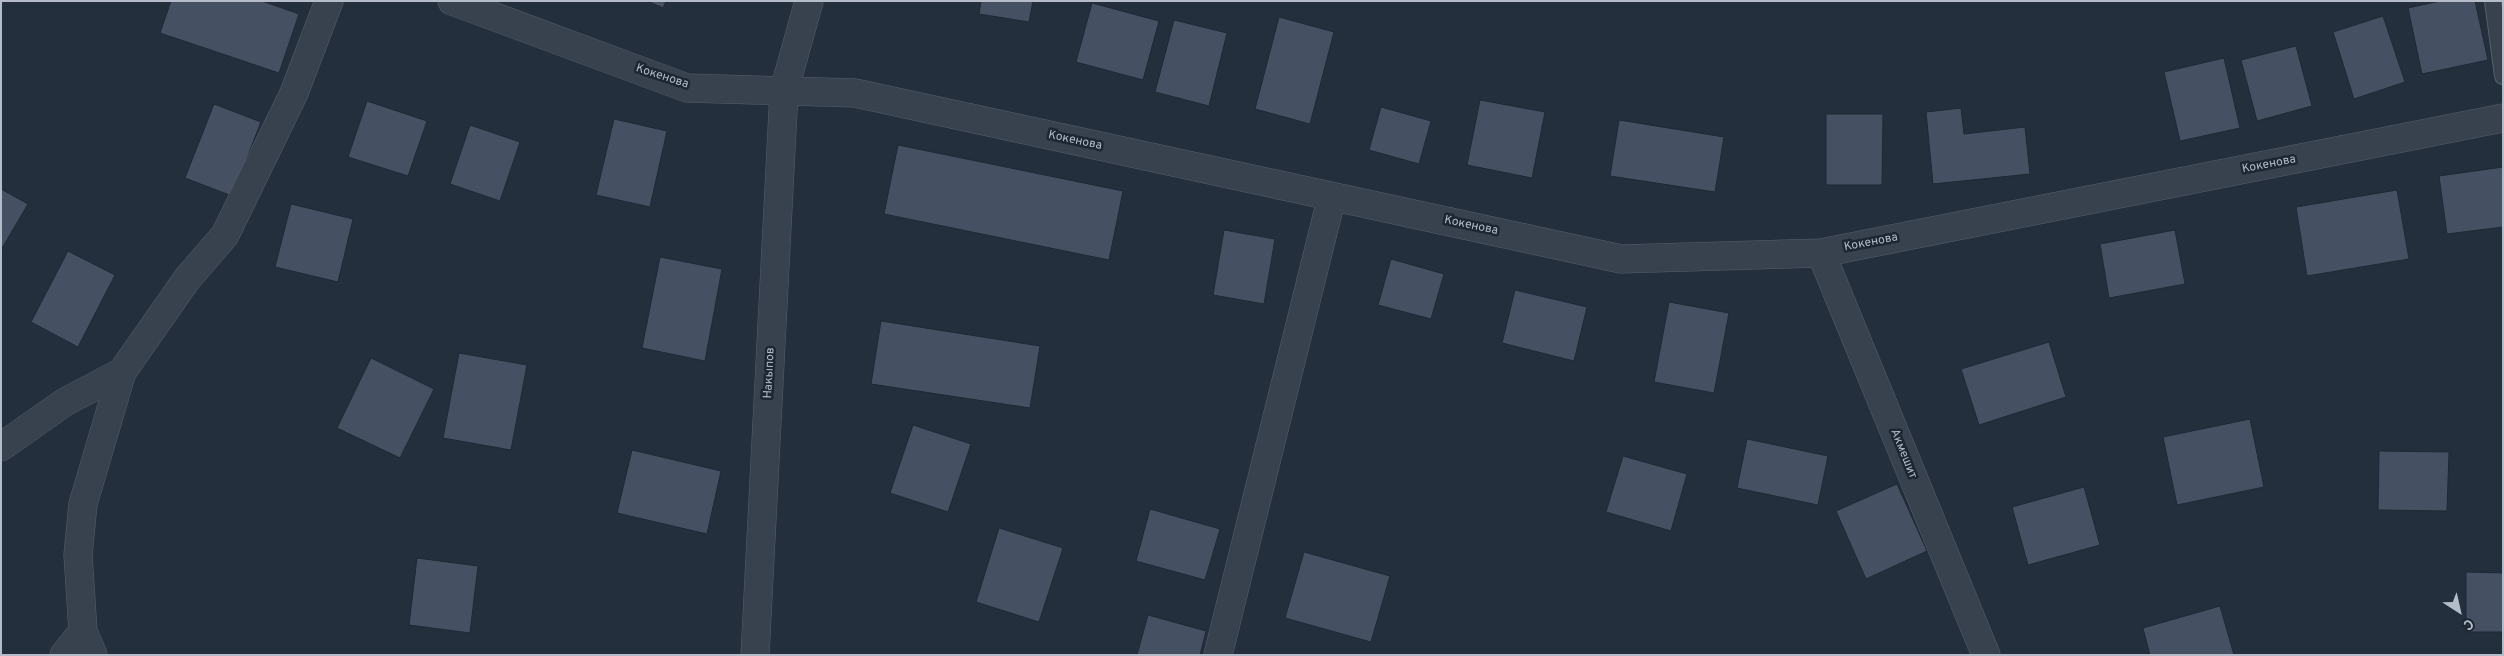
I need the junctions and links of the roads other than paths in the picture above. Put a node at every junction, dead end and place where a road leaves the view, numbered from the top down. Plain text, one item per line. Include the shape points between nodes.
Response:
1 (329, 1) edge
2 (452, 1) edge
3 (809, 1) edge
4 (2493, 1) edge
5 (2503, 76) edge
6 (784, 90) junction
7 (2503, 118) edge
8 (1332, 196) junction
9 (1820, 253) junction
10 (122, 372) junction
11 (1, 448) edge
12 (88, 643) edge
13 (64, 655) edge
14 (755, 655) edge
15 (1218, 655) edge
16 (1986, 655) edge

1 - 10 street via 294,93 225,236 187,279
2 - 6 street, Кокенова via 687,88
3 - 6 street, Накыпов
4 - 5 lane
6 - 8 street, Кокенова via 856,93
6 - 14 street, Накыпов
7 - 9 street, Кокенова
8 - 9 street, Кокенова via 1621,259
8 - 15 street
9 - 16 street, Акмешит
10 - 11 street via 65,402
10 - 12 street via 83,504 78,555
12 - 13 street

